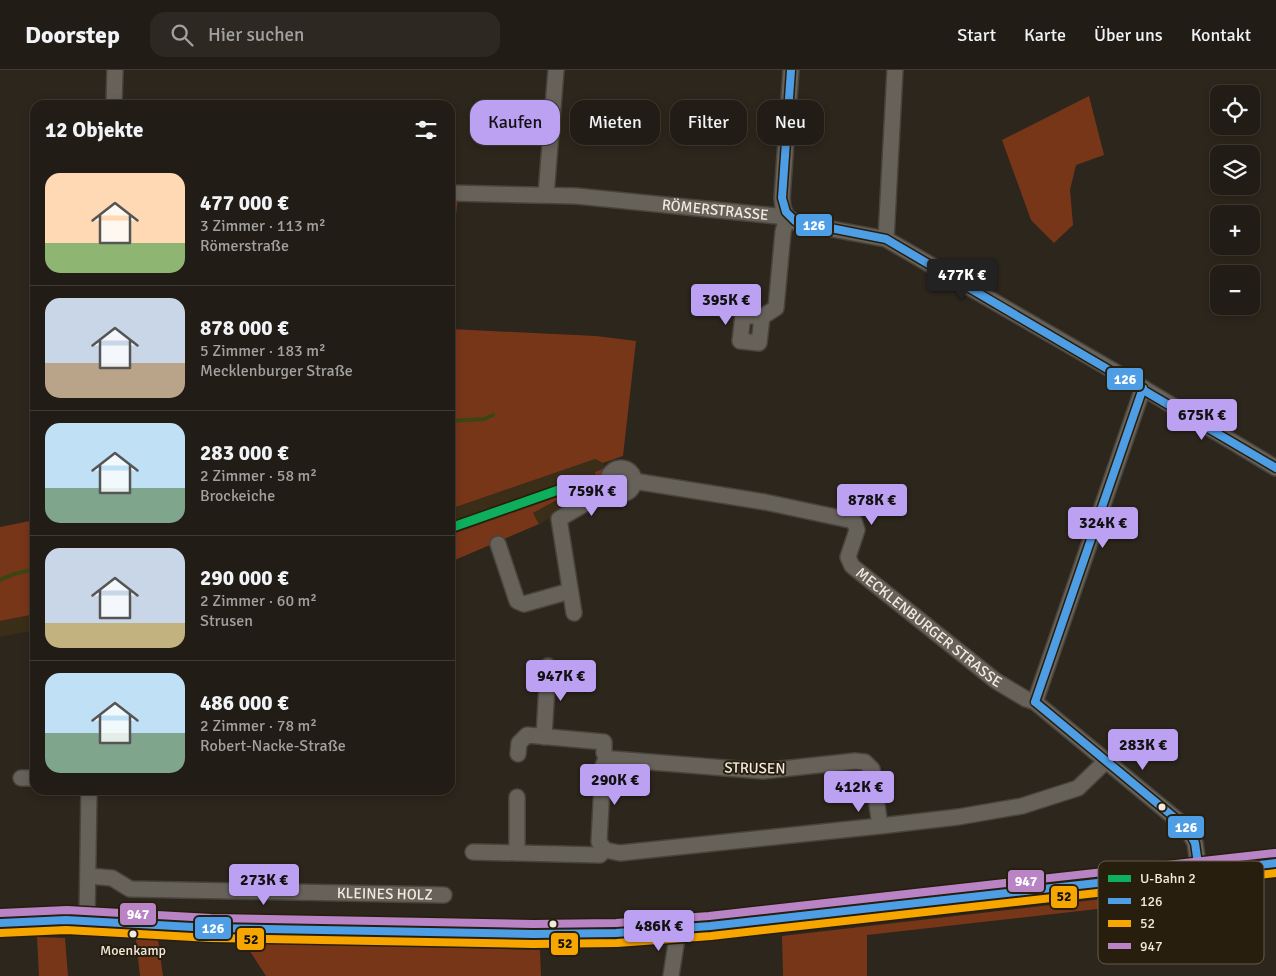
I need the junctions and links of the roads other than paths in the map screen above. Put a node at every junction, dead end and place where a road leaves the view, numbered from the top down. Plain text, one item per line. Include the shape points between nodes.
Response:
1 (115, 70) edge
2 (556, 70) edge
3 (791, 70) edge
4 (895, 70) edge
5 (114, 100) edge
6 (455, 193) edge
7 (546, 195) junction
8 (788, 217) junction
9 (886, 239) junction
10 (762, 317) dead end
11 (1143, 388) junction
12 (1276, 468) edge
13 (498, 544) dead end
14 (570, 590) junction
15 (574, 613) dead end
16 (548, 666) dead end
17 (1035, 702) junction
18 (544, 737) junction
19 (518, 754) dead end
20 (608, 760) junction
21 (1106, 760) junction
22 (89, 795) edge
23 (518, 797) dead end
24 (880, 826) junction
25 (605, 850) junction
26 (473, 852) dead end
27 (517, 853) junction
28 (1198, 861) edge
29 (89, 876) junction
30 (1098, 882) edge
31 (444, 895) dead end
32 (87, 920) junction
33 (0, 923) edge
34 (675, 929) junction
35 (671, 976) edge

1 - 5 street
2 - 7 street
3 - 8 street via 782,198
4 - 9 street
6 - 7 street, RÖMERSTRASSE
7 - 8 street, RÖMERSTRASSE
8 - 9 street, RÖMERSTRASSE via 794,222
8 - 10 street via 783,232 776,308
9 - 11 street, RÖMERSTRASSE
11 - 12 street, RÖMERSTRASSE
11 - 17 street
13 - 14 street via 517,601 524,604
14 - 15 street
14 - 17 street, MECKLENBURGER STRASSE via 559,519 610,489 616,494 624,494 634,481 765,502 854,521 857,530 848,557 852,566 996,681
16 - 18 street
17 - 21 street
18 - 19 street via 527,736 519,743
18 - 20 street via 604,742 604,754
20 - 24 street, STRUSEN via 763,771 865,762 872,769
20 - 25 street via 602,773 598,837
21 - 24 street via 1078,788 1057,796 1022,806
21 - 28 street via 1187,828 1195,843
22 - 29 street
23 - 27 street
24 - 25 street via 620,853
25 - 27 street via 600,855
26 - 27 street
29 - 31 street, KLEINES HOLZ via 112,878 130,889
29 - 32 street
30 - 34 main road
32 - 33 main road
32 - 34 main road via 211,928 533,934
34 - 35 street

